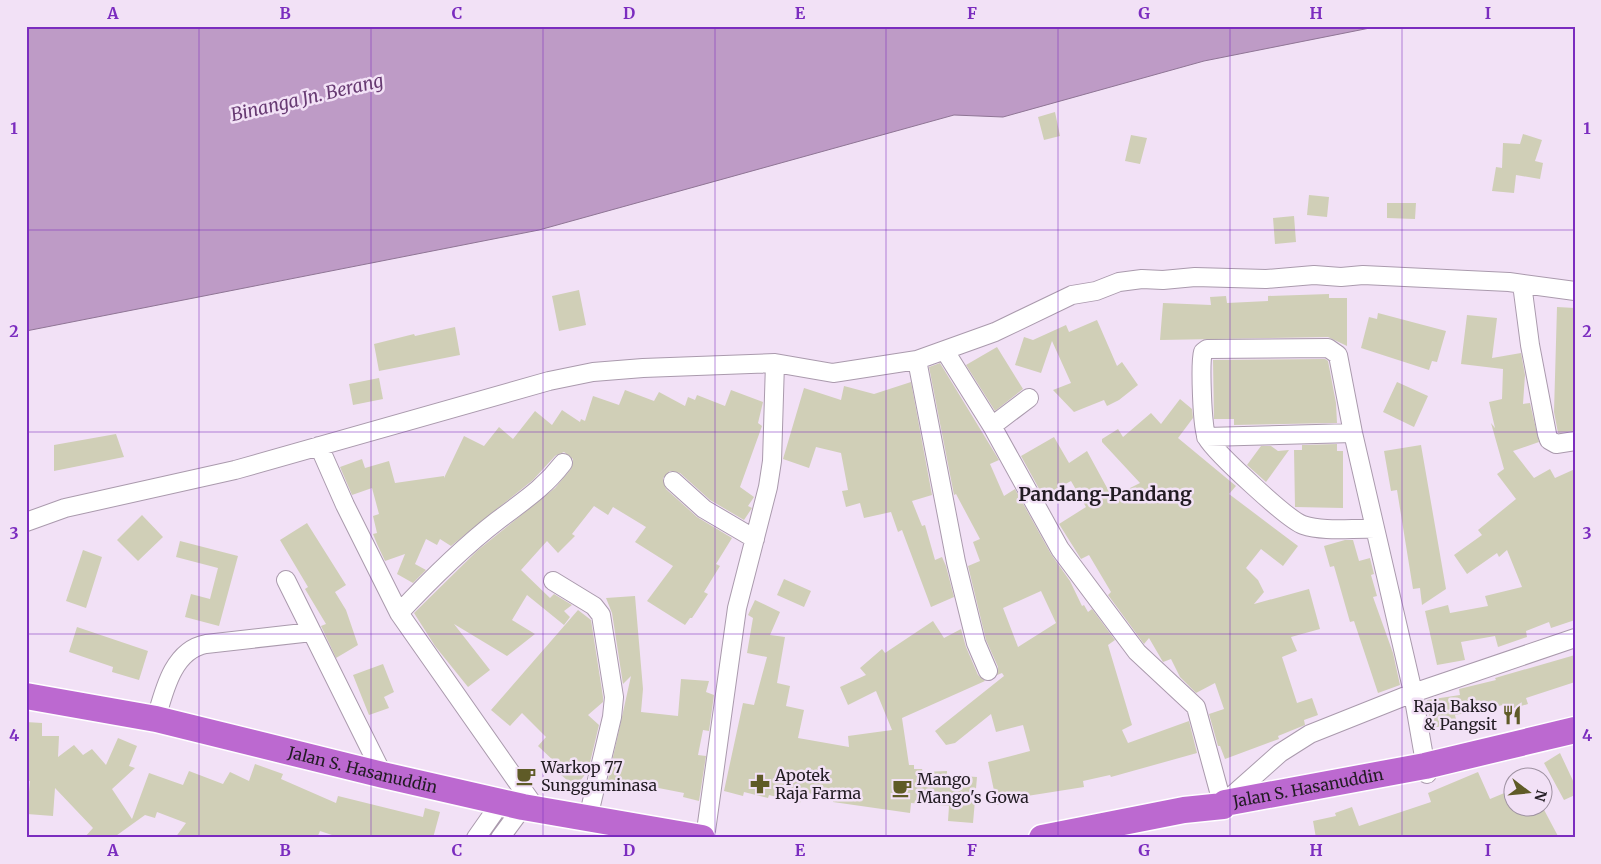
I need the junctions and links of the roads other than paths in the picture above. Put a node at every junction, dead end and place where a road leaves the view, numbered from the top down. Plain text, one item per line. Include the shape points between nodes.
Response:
1 (1522, 284) junction
2 (1575, 292) edge
3 (944, 351) junction
4 (917, 360) junction
5 (775, 363) junction
6 (1029, 398) dead end
7 (992, 426) junction
8 (1353, 433) junction
9 (1206, 437) junction
10 (1575, 441) edge
11 (319, 446) junction
12 (563, 463) dead end
13 (673, 481) dead end
14 (26, 522) edge
15 (1375, 529) junction
16 (755, 539) junction
17 (286, 580) dead end
18 (553, 581) dead end
19 (399, 613) junction
20 (312, 632) junction
21 (1575, 638) edge
22 (988, 671) dead end
23 (1413, 692) junction
24 (26, 696) edge
25 (26, 705) edge
26 (156, 719) junction
27 (1575, 730) edge
28 (1575, 744) edge
29 (1426, 770) junction
30 (383, 775) junction
31 (1224, 806) junction
32 (512, 814) edge
33 (1135, 824) junction
34 (592, 828) edge
35 (476, 838) edge
36 (703, 838) edge
37 (1042, 838) edge
38 (1089, 838) edge

1 - 2 street
1 - 3 street via 1363,275 1142,279 1072,295 995,332
1 - 10 street via 1530,345 1549,440 1556,444
3 - 4 street
3 - 7 street
4 - 5 street via 833,373
4 - 22 street via 956,562 976,643
5 - 11 street via 593,372 549,381
5 - 16 street via 772,461
6 - 7 street
7 - 31 street via 1060,549 1137,652 1196,707
8 - 9 street
8 - 9 street via 1340,362 1335,352 1328,348 1207,349 1201,361
8 - 15 street
9 - 15 street via 1293,521 1310,526
11 - 14 street via 235,470 66,508
11 - 19 street via 344,505
12 - 19 street via 548,482 496,521
13 - 16 street via 704,509
15 - 23 street
16 - 36 street via 736,608
17 - 20 street
18 - 34 street via 594,606 601,615 612,679 612,717
19 - 32 street
20 - 26 street via 191,648 177,664
20 - 30 street
21 - 23 street
23 - 29 street
23 - 31 street via 1310,734 1280,753
24 - 26 highway, Jalan S. Hasanuddin
25 - 32 highway, Jalan S. Hasanuddin via 154,728
26 - 30 highway, Jalan S. Hasanuddin
27 - 29 highway, Jalan S. Hasanuddin
28 - 29 highway, Jalan S. Hasanuddin
29 - 31 highway, Jalan S. Hasanuddin
30 - 32 highway, Jalan S. Hasanuddin
31 - 33 highway, Jalan S. Hasanuddin via 1184,810
32 - 34 highway, Jalan S. Hasanuddin
32 - 35 street
33 - 37 highway, Jalan S. Hasanuddin
33 - 38 highway, Jalan S. Hasanuddin
34 - 36 highway, Jalan S. Hasanuddin

